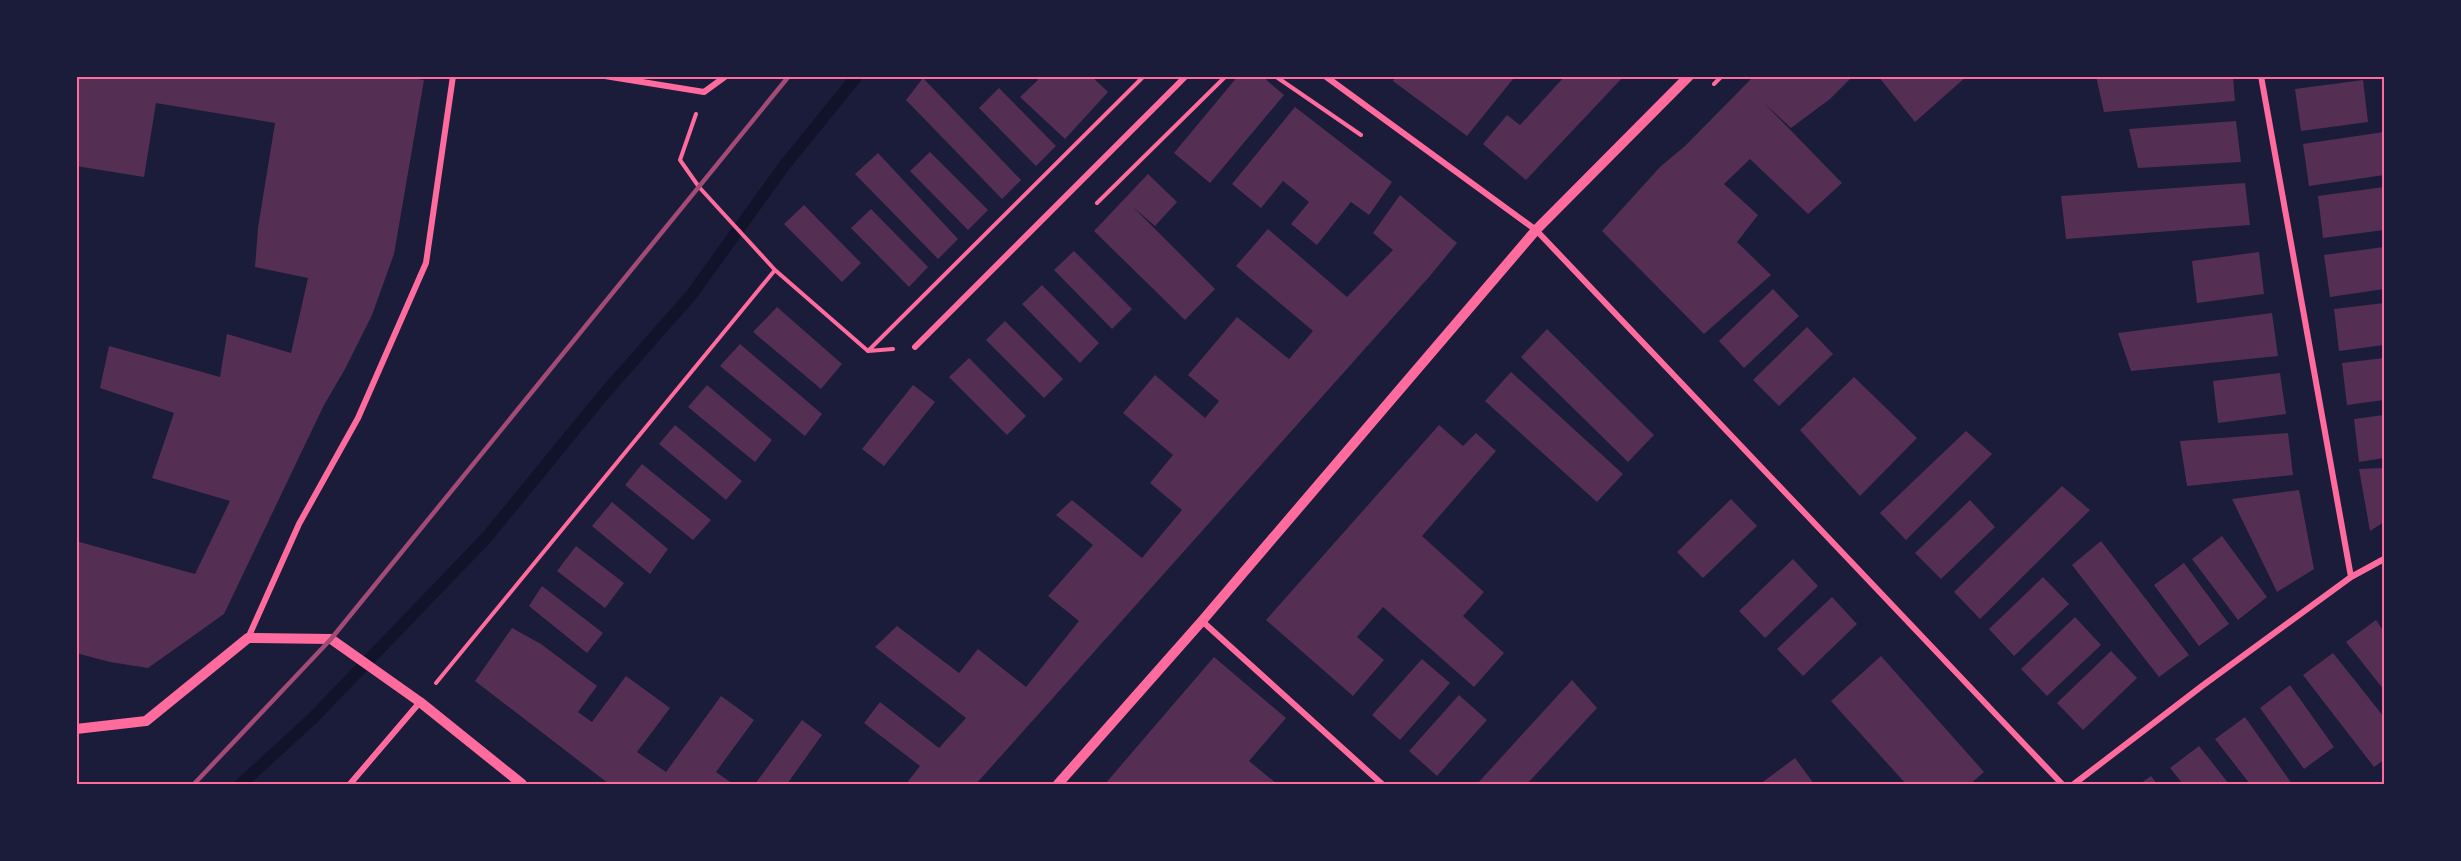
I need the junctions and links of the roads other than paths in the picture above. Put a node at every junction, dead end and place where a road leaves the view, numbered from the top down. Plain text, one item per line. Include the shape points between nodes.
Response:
1 (453, 76) edge
2 (604, 76) edge
3 (726, 76) edge
4 (1186, 76) edge
5 (1325, 76) edge
6 (1689, 76) edge
7 (2261, 76) edge
8 (1536, 230) junction
9 (915, 347) road end
10 (2385, 559) edge
11 (2350, 577) junction
12 (1202, 621) junction
13 (248, 638) junction
14 (420, 702) junction
15 (76, 729) edge
16 (350, 784) edge
17 (522, 784) edge
18 (1058, 784) edge
19 (1382, 784) edge
20 (2062, 784) edge
21 (2074, 784) edge

1 - 13 street via 426,263 358,418 299,524
2 - 3 street via 704,92
4 - 9 street
5 - 8 street
6 - 8 street
7 - 11 street
8 - 12 street
8 - 20 street
10 - 11 street
11 - 21 street
12 - 18 street
12 - 19 street
13 - 14 street via 332,639
13 - 15 street via 146,721
14 - 16 street
14 - 17 street

